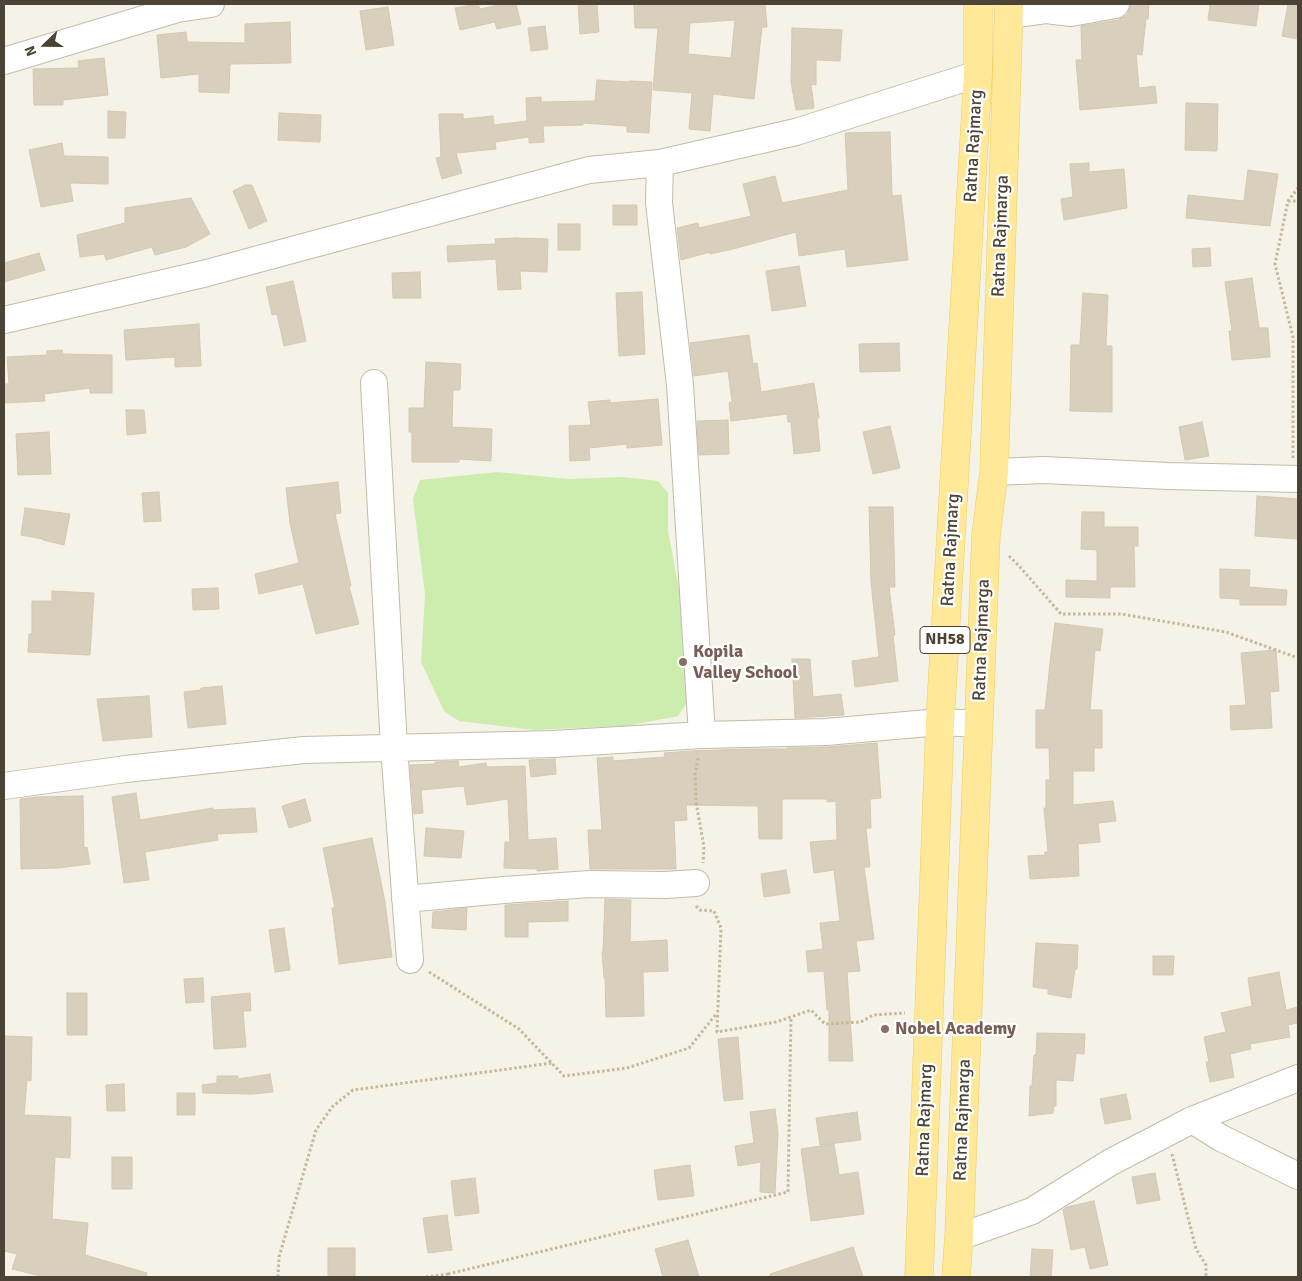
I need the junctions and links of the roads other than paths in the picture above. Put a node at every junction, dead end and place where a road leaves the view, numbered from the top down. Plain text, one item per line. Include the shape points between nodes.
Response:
1 (211, 4) edge
2 (978, 4) edge
3 (1116, 4) edge
4 (1009, 10) edge
5 (4, 61) edge
6 (978, 74) junction
7 (660, 163) junction
8 (4, 320) edge
9 (374, 383) dead end
10 (994, 472) junction
11 (1296, 479) edge
12 (940, 722) junction
13 (979, 724) junction
14 (702, 736) junction
15 (394, 747) junction
16 (4, 786) edge
17 (696, 883) road end
18 (405, 899) junction
19 (410, 960) road end
20 (1298, 1078) edge
21 (1192, 1120) junction
22 (1298, 1176) edge
23 (959, 1236) junction
24 (919, 1277) edge
25 (956, 1277) edge

1 - 5 street via 177,9
2 - 6 main road, Ratna Rajmarg / NH58
3 - 4 street via 1071,13
4 - 10 main road, Ratna Rajmarga / NH58
6 - 7 street via 796,132
6 - 12 main road, Ratna Rajmarg / NH58
7 - 8 street via 588,170 203,274
7 - 14 street via 659,202 680,385
9 - 15 street
10 - 11 street via 1044,470
10 - 13 main road, Ratna Rajmarga / NH58 via 986,535
12 - 13 street
12 - 14 street via 826,732
12 - 24 main road, Ratna Rajmarg / NH58
13 - 23 main road, Ratna Rajmarga / NH58
14 - 15 street via 553,744
15 - 16 street via 304,750
15 - 18 street
17 - 18 street via 590,884
18 - 19 street
20 - 21 street
21 - 22 street
21 - 23 street via 1110,1162 1032,1211
23 - 25 main road, Ratna Rajmarga / NH58

